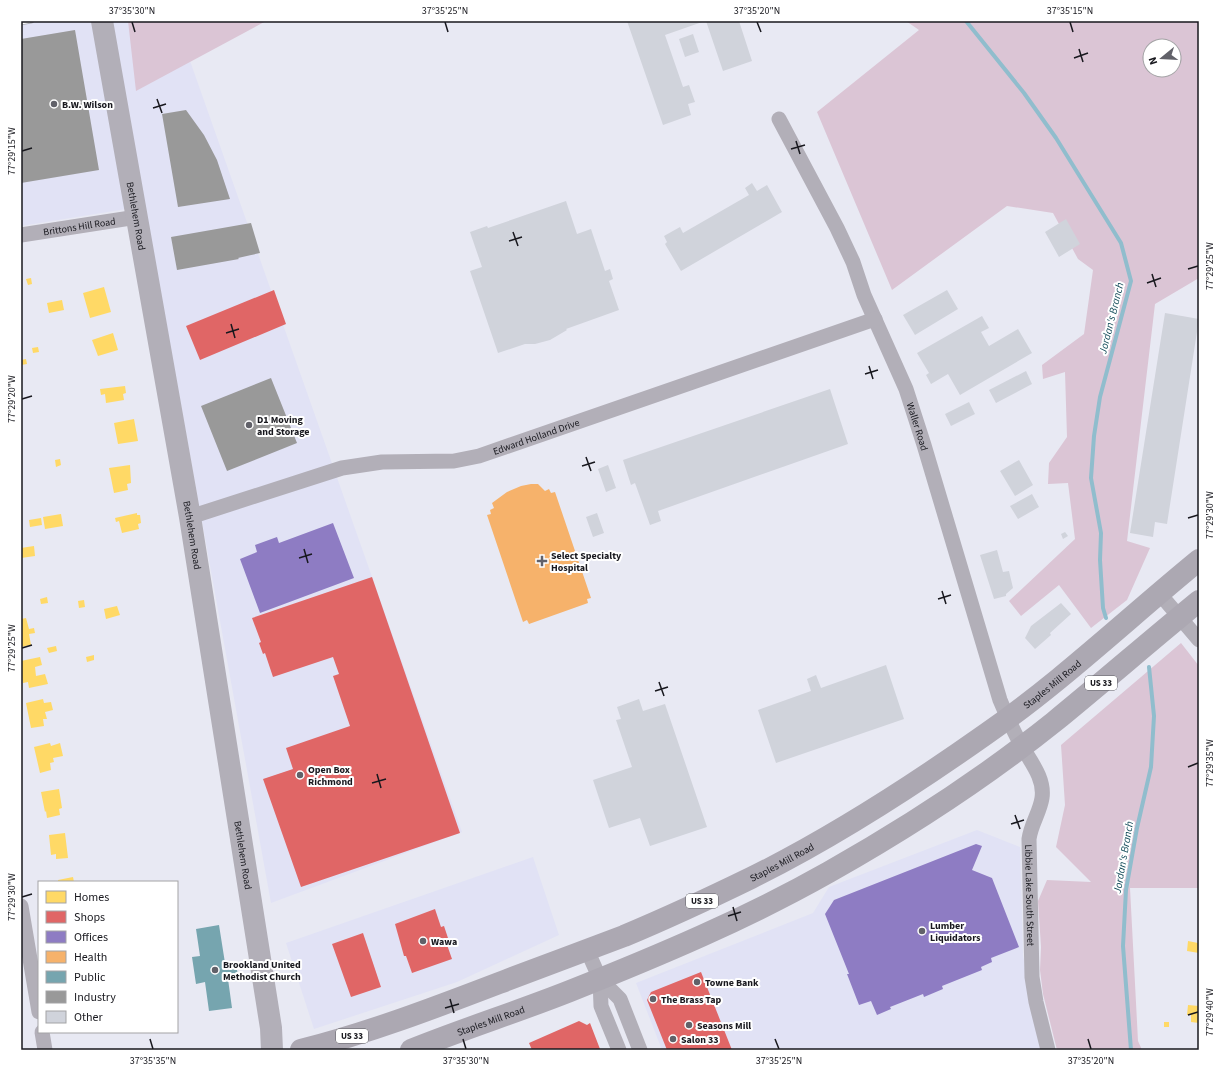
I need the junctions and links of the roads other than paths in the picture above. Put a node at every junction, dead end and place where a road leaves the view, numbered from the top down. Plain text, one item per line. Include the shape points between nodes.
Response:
1 (102, 21) edge
2 (779, 119) dead end
3 (137, 217) junction
4 (21, 235) edge
5 (874, 319) junction
6 (190, 517) junction
7 (1199, 560) edge
8 (1159, 593) junction
9 (1199, 601) edge
10 (1179, 617) junction
11 (1199, 640) edge
12 (1008, 718) junction
13 (1022, 746) junction
14 (21, 906) edge
15 (587, 950) junction
16 (600, 979) junction
17 (38, 1006) edge
18 (42, 1033) edge
19 (46, 1050) edge
20 (272, 1050) edge
21 (301, 1050) edge
22 (410, 1050) edge
23 (619, 1050) edge
24 (640, 1050) edge
25 (1048, 1050) edge

1 - 3 street, Bethlehem Road
2 - 5 street, Waller Road via 853,262
3 - 4 street, Brittons Hill Road
3 - 6 street, Bethlehem Road
5 - 6 street, Edward Holland Drive via 479,456 454,461 382,462 347,467
5 - 12 street, Waller Road via 915,414 1000,700
6 - 20 street, Bethlehem Road via 271,1028
7 - 8 main road, Staples Mill Road / US 33
8 - 10 street
8 - 12 main road, Staples Mill Road / US 33
9 - 10 main road, Staples Mill Road / US 33
10 - 11 street
10 - 13 main road, Staples Mill Road / US 33
12 - 13 street, Waller Road
12 - 15 main road, Staples Mill Road / US 33 via 894,796 814,844 753,877 691,906
13 - 16 main road, Staples Mill Road / US 33 via 953,796 828,873 719,928
13 - 25 street, Libbie Lake South Street via 1039,776 1042,790 1041,803 1029,839 1031,960 1033,988
14 - 17 street
15 - 16 street
15 - 21 main road, Staples Mill Road / US 33 via 401,1020
16 - 22 main road, Staples Mill Road / US 33
16 - 23 street via 601,1006
16 - 24 street via 620,999
18 - 19 street

